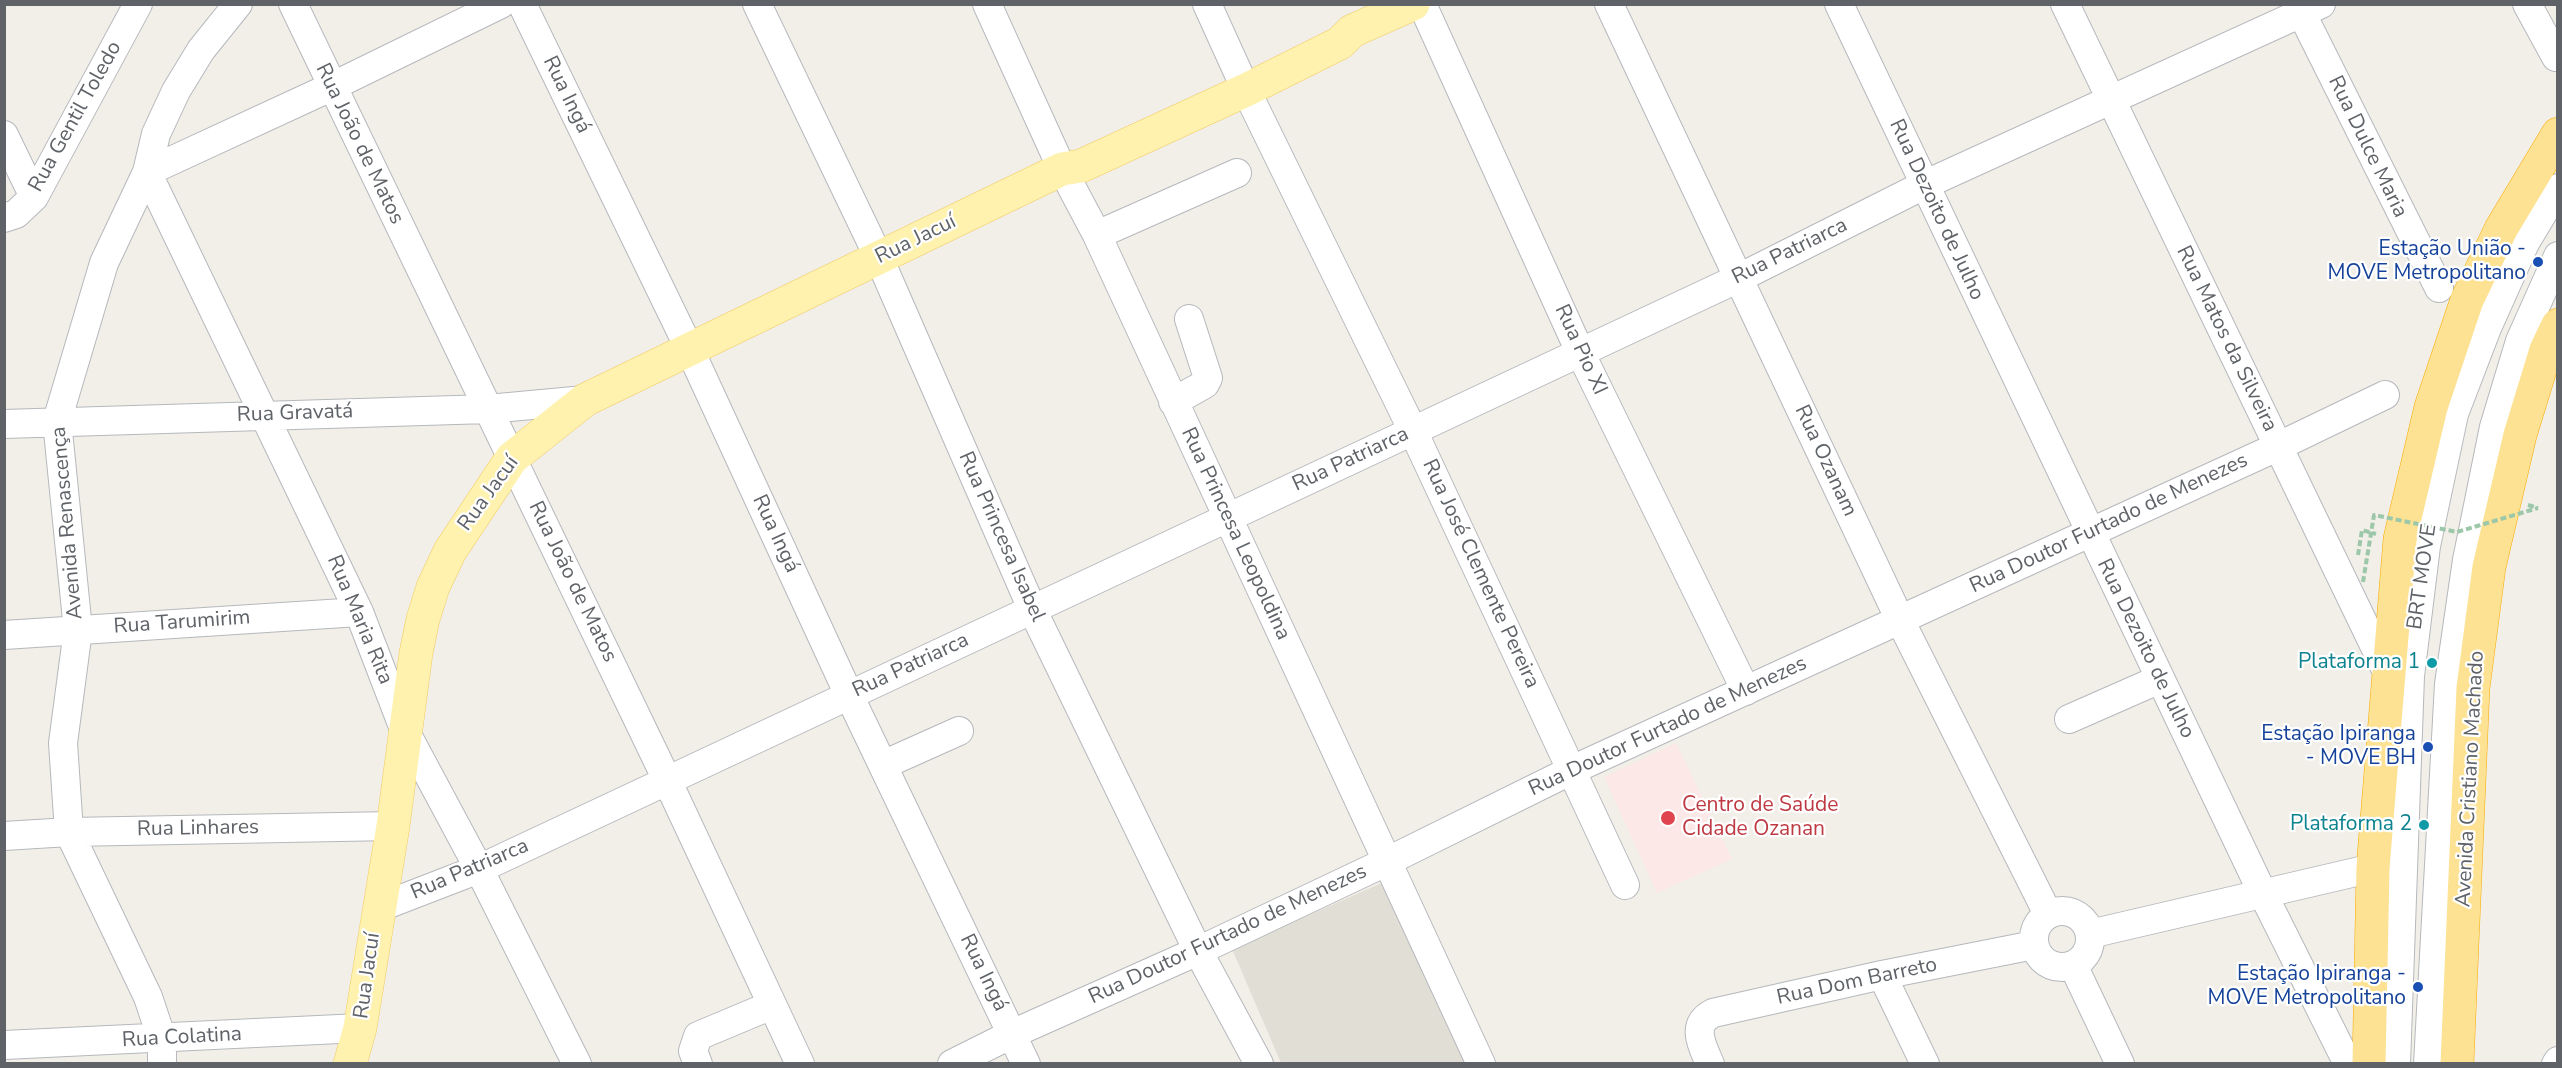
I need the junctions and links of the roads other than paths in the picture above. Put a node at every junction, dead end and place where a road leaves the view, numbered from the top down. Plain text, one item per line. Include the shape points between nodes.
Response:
1 (138, 4) edge
2 (238, 4) edge
3 (293, 4) edge
4 (501, 4) edge
5 (522, 4) edge
6 (757, 4) edge
7 (987, 4) edge
8 (1207, 4) edge
9 (1413, 4) edge
10 (1422, 4) edge
11 (1609, 4) edge
12 (1839, 4) edge
13 (2066, 4) edge
14 (2527, 4) edge
15 (2307, 8) edge
16 (2556, 57) edge
17 (1242, 81) junction
18 (331, 87) junction
19 (2112, 100) junction
20 (2558, 134) edge
21 (4, 135) edge
22 (1062, 169) junction
23 (147, 172) junction
24 (1237, 173) dead end
25 (1924, 185) junction
26 (2558, 188) edge
27 (34, 196) junction
28 (4, 218) edge
29 (1097, 235) junction
30 (2558, 256) edge
31 (879, 258) junction
32 (1739, 278) junction
33 (2439, 288) dead end
34 (1189, 319) dead end
35 (2558, 325) edge
36 (688, 348) junction
37 (1580, 352) junction
38 (2385, 395) dead end
39 (585, 400) junction
40 (1173, 402) junction
41 (488, 409) junction
42 (262, 415) junction
43 (57, 421) junction
44 (4, 424) edge
45 (1413, 431) junction
46 (2277, 447) junction
47 (512, 458) junction
48 (1227, 518) junction
49 (2090, 532) junction
50 (1033, 611) junction
51 (359, 612) junction
52 (1900, 620) junction
53 (78, 630) junction
54 (4, 635) edge
55 (2388, 674) junction
56 (2160, 679) junction
57 (1746, 691) junction
58 (849, 694) junction
59 (2069, 719) dead end
60 (404, 729) junction
61 (959, 731) dead end
62 (883, 765) junction
63 (1572, 770) junction
64 (667, 780) junction
65 (393, 826) junction
66 (69, 832) junction
67 (4, 836) edge
68 (1388, 861) junction
69 (2373, 868) junction
70 (479, 869) junction
71 (1625, 885) dead end
72 (2263, 894) junction
73 (378, 908) junction
74 (2048, 914) junction
75 (2090, 934) junction
76 (2034, 945) junction
77 (1198, 951) junction
78 (2073, 965) junction
79 (1882, 975) junction
80 (772, 1005) junction
81 (360, 1028) junction
82 (1012, 1034) junction
83 (4, 1045) edge
84 (162, 1051) edge
85 (1705, 1052) edge
86 (350, 1064) edge
87 (578, 1064) edge
88 (698, 1064) edge
89 (800, 1064) edge
90 (952, 1064) edge
91 (1026, 1064) edge
92 (1259, 1064) edge
93 (1481, 1064) edge
94 (1925, 1064) edge
95 (2120, 1064) edge
96 (2348, 1064) edge
97 (2369, 1064) edge
98 (2396, 1064) edge
99 (2428, 1064) edge
100 (2457, 1064) edge

1 - 27 street, Rua Gentil Toledo
2 - 23 street, Avenida Renascença via 201,50 176,91 156,134
3 - 18 street, Rua João de Matos
4 - 18 street
5 - 36 street, Rua Ingá
6 - 31 street, Rua Princesa Isabel
7 - 22 street, Rua Princesa Leopoldina
8 - 17 street, Rua José Clemente Pereira
9 - 17 main road, Rua Jacuí via 1352,31 1334,29
10 - 37 street, Rua Pio XI
11 - 32 street, Rua Ozanam
12 - 25 street, Rua Dezoito de Julho
13 - 19 street, Rua Matos da Silveira
14 - 16 street
15 - 19 street, Rua Patriarca
15 - 33 street, Rua Dulce Maria
17 - 22 main road, Rua Jacuí via 1077,154
17 - 45 street, Rua José Clemente Pereira
18 - 23 street
18 - 41 street, Rua João de Matos
19 - 25 street, Rua Patriarca
19 - 46 street, Rua Matos da Silveira
20 - 55 highway via 2501,229 2467,300 2431,407 2400,539
21 - 27 street
22 - 29 street, Rua Princesa Leopoldina
22 - 31 main road, Rua Jacuí
23 - 42 street, Rua Maria Rita
23 - 43 street, Avenida Renascença via 104,263
24 - 29 street
25 - 32 street, Rua Patriarca
25 - 49 street, Rua Dezoito de Julho
26 - 98 street, BRT MOVE via 2525,243 2454,414 2426,546 2410,676
27 - 28 street, Rua Gentil Toledo via 16,214
29 - 40 street, Rua Princesa Leopoldina
30 - 99 street, BRT MOVE via 2520,341 2497,416 2467,560 2449,684
31 - 36 main road, Rua Jacuí
31 - 50 street, Rua Princesa Isabel
32 - 37 street, Rua Patriarca
32 - 52 street, Rua Ozanam
34 - 40 street via 1208,378 1205,384
35 - 100 highway, Avenida Cristiano Machado via 2546,350 2518,446 2489,567 2473,688
36 - 39 main road, Rua Jacuí
36 - 58 street, Rua Ingá
37 - 45 street, Rua Patriarca
37 - 57 street, Rua Pio XI
38 - 46 street, Rua Doutor Furtado de Menezes
39 - 41 street, Rua Gravatá
39 - 47 main road, Rua Jacuí
40 - 48 street, Rua Princesa Leopoldina
41 - 42 street, Rua Gravatá
41 - 47 street, Rua João de Matos
42 - 43 street, Rua Gravatá
42 - 51 street, Rua Maria Rita
43 - 44 street, Rua Gravatá
43 - 53 street, Avenida Renascença
45 - 48 street, Rua Patriarca
45 - 63 street, Rua José Clemente Pereira
46 - 49 street, Rua Doutor Furtado de Menezes
46 - 55 street, Rua Matos da Silveira
47 - 60 main road, Rua Jacuí via 450,551 433,587 416,653
47 - 64 street, Rua João de Matos
48 - 50 street, Rua Patriarca
48 - 68 street, Rua Princesa Leopoldina
49 - 52 street, Rua Doutor Furtado de Menezes
49 - 56 street, Rua Dezoito de Julho
50 - 58 street, Rua Patriarca
50 - 77 street, Rua Princesa Isabel
51 - 53 street, Rua Tarumirim
51 - 60 street, Rua Maria Rita
52 - 57 street, Rua Doutor Furtado de Menezes
52 - 74 street, Rua Ozanam
53 - 54 street, Rua Tarumirim
53 - 66 street, Avenida Renascença via 63,743
55 - 69 highway
56 - 59 street
56 - 72 street, Rua Dezoito de Julho
57 - 63 street, Rua Doutor Furtado de Menezes
58 - 62 street, Rua Ingá
58 - 64 street, Rua Patriarca
60 - 65 main road, Rua Jacuí
60 - 70 street, Rua Maria Rita
61 - 62 street
62 - 82 street, Rua Ingá
63 - 68 street, Rua Doutor Furtado de Menezes
63 - 71 street, Rua José Clemente Pereira
64 - 70 street, Rua Patriarca
64 - 80 street, Rua João de Matos
65 - 66 street, Rua Linhares
65 - 73 main road, Rua Jacuí
66 - 67 street, Rua Linhares
66 - 84 street, Avenida Renascença via 148,997
68 - 77 street, Rua Doutor Furtado de Menezes
68 - 93 street, Rua Princesa Leopoldina
69 - 72 street
69 - 97 highway
70 - 73 street, Rua Patriarca
70 - 87 street, Rua Maria Rita
72 - 75 street
72 - 96 street, Rua Dezoito de Julho
73 - 81 main road, Rua Jacuí
74 - 75 street via 2074,913 2087,925
74 - 76 street via 2036,927
75 - 78 street via 2087,952
76 - 78 street via 2045,962 2054,966
76 - 79 street, Rua Dom Barreto
77 - 82 street, Rua Doutor Furtado de Menezes
77 - 92 street, Rua Princesa Isabel
78 - 95 street
79 - 85 street, Rua Dom Barreto via 1713,1013 1698,1032
79 - 94 street
80 - 88 street via 698,1036 693,1051
80 - 89 street, Rua João de Matos
81 - 84 street, Rua Colatina
81 - 86 main road, Rua Jacuí
82 - 90 street, Rua Doutor Furtado de Menezes
82 - 91 street, Rua Ingá
83 - 84 street, Rua Colatina

